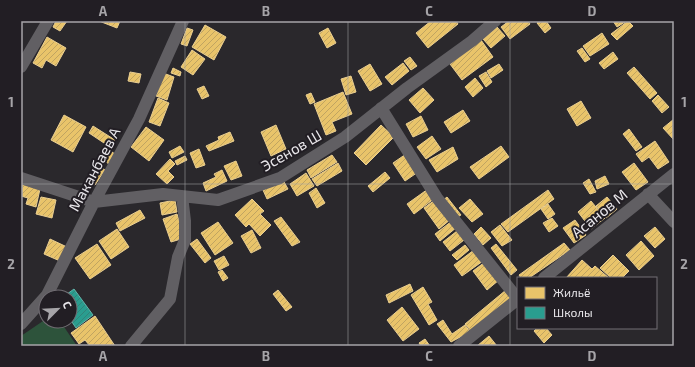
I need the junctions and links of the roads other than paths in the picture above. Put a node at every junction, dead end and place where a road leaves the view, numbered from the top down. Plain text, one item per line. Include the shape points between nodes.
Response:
1 (48, 21) edge
2 (182, 21) edge
3 (495, 21) edge
4 (21, 67) edge
5 (381, 108) junction
6 (674, 174) edge
7 (21, 178) edge
8 (648, 194) junction
9 (182, 196) junction
10 (94, 202) junction
11 (674, 222) edge
12 (545, 277) edge
13 (517, 298) edge
14 (517, 300) edge
15 (21, 324) edge
16 (131, 346) edge
17 (459, 346) edge

1 - 4 street
2 - 10 street, Маканбаев А via 140,119
3 - 5 street, Эсенов Ш
5 - 9 street, Эсенов Ш via 345,137 280,178 218,200
5 - 13 street via 437,198
6 - 8 street, Асанов М
7 - 10 street, Эсенов Ш
8 - 11 street
8 - 12 street, Асанов М
9 - 10 street, Эсенов Ш via 163,194
9 - 16 street via 185,240 178,257 170,299
10 - 15 street, Маканбаев А via 47,295
14 - 17 street

